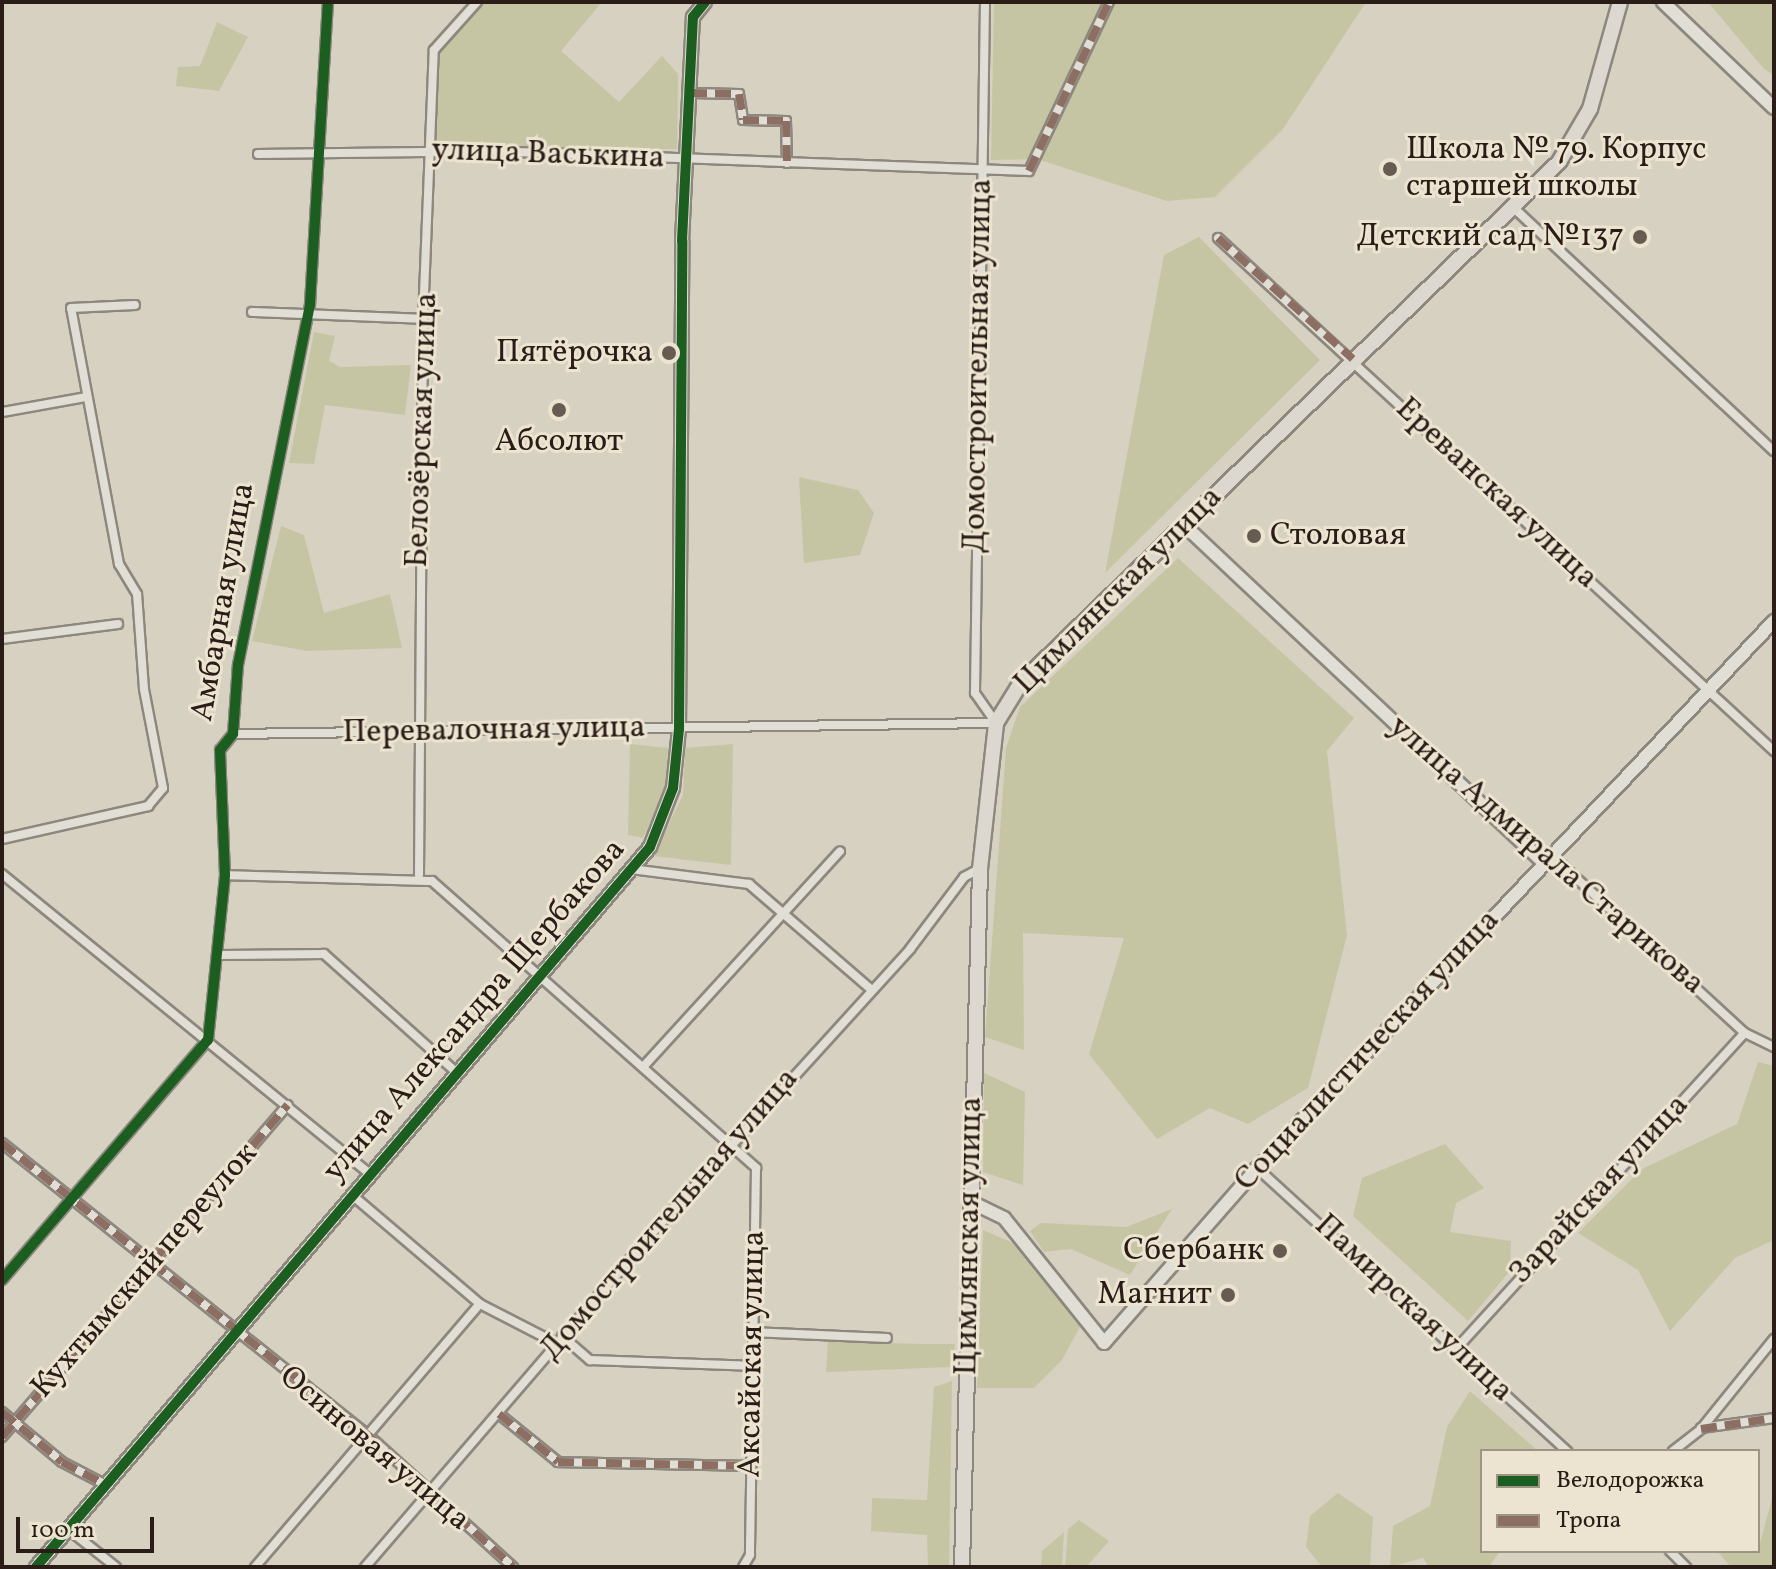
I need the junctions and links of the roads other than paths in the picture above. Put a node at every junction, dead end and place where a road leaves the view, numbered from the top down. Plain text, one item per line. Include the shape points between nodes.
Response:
1 (328, 2) edge
2 (477, 2) edge
3 (705, 2) edge
4 (985, 2) edge
5 (1109, 2) edge
6 (1620, 2) edge
7 (1663, 2) edge
8 (691, 93) junction
9 (1774, 108) edge
10 (431, 151) junction
11 (319, 152) junction
12 (258, 154) dead end
13 (688, 159) junction
14 (787, 163) junction
15 (981, 169) junction
16 (1515, 209) junction
17 (1218, 238) dead end
18 (135, 305) dead end
19 (252, 312) dead end
20 (306, 315) junction
21 (423, 319) junction
22 (1353, 359) junction
23 (86, 397) junction
24 (2, 412) edge
25 (1774, 451) edge
26 (1184, 525) junction
27 (1774, 621) edge
28 (118, 624) dead end
29 (2, 639) edge
30 (1708, 691) junction
31 (996, 723) junction
32 (679, 729) junction
33 (418, 732) junction
34 (233, 734) junction
35 (1774, 751) edge
36 (2, 839) edge
37 (840, 851) dead end
38 (1545, 864) junction
39 (631, 869) junction
40 (980, 869) junction
41 (2, 874) edge
42 (225, 875) junction
43 (419, 875) junction
44 (781, 915) junction
45 (218, 955) junction
46 (543, 971) junction
47 (872, 990) junction
48 (1745, 1033) junction
49 (208, 1040) junction
50 (1774, 1047) edge
51 (643, 1067) junction
52 (456, 1072) junction
53 (288, 1105) junction
54 (2, 1143) edge
55 (738, 1145) junction
56 (1257, 1168) junction
57 (368, 1173) junction
58 (1279, 1186) junction
59 (351, 1194) junction
60 (1272, 1195) dead end
61 (70, 1200) junction
62 (971, 1202) junction
63 (149, 1265) junction
64 (2, 1280) edge
65 (480, 1304) junction
66 (751, 1332) junction
67 (234, 1333) junction
68 (887, 1338) dead end
69 (1774, 1339) edge
70 (559, 1340) junction
71 (1456, 1349) junction
72 (750, 1366) junction
73 (2, 1412) edge
74 (499, 1414) junction
75 (1774, 1418) edge
76 (15, 1423) junction
77 (1701, 1429) junction
78 (368, 1435) junction
79 (2, 1437) edge
80 (1565, 1449) edge
81 (1676, 1449) edge
82 (750, 1466) junction
83 (106, 1485) junction
84 (429, 1491) junction
85 (68, 1529) junction
86 (36, 1567) edge
87 (116, 1567) edge
88 (255, 1567) edge
89 (365, 1567) edge
90 (513, 1567) edge
91 (743, 1567) edge
92 (962, 1567) edge

1 - 11 street, Амбарная улица
2 - 10 street, Белозёрская улица via 434,50
3 - 8 street, улица Александра Щербакова via 693,17
4 - 15 street, Домостроительная улица
5 - 15 street, улица Васькина via 1029,171
6 - 16 main road, Цимлянская улица via 1576,139
7 - 9 street
8 - 13 street, улица Александра Щербакова
8 - 14 street via 739,94 743,120 786,121
10 - 11 street, улица Васькина
10 - 13 street, улица Васькина
10 - 21 street, Белозёрская улица
11 - 12 street, улица Васькина
11 - 20 street, Амбарная улица
13 - 14 street, улица Васькина
13 - 32 street, улица Александра Щербакова
14 - 15 street, улица Васькина
15 - 31 street, Домостроительная улица via 975,693
16 - 22 main road, Цимлянская улица
16 - 25 street
17 - 22 street, Ереванская улица
18 - 23 street, Амбарная улица via 71,308
19 - 20 street
20 - 21 street
20 - 34 street, Амбарная улица via 240,650
21 - 33 street, Белозёрская улица
22 - 26 main road, Цимлянская улица
22 - 30 street, Ереванская улица
23 - 24 street
23 - 36 street, Амбарная улица via 119,564 137,594 144,689 163,788 148,806
26 - 31 main road, Цимлянская улица via 1020,684
26 - 38 street, улица Адмирала Старикова
27 - 30 street, Социалистическая улица
28 - 29 street
30 - 35 street, Ереванская улица
30 - 38 street, Социалистическая улица
31 - 32 street, Перевалочная улица
31 - 40 main road, Цимлянская улица
32 - 33 street, Перевалочная улица
32 - 39 street, улица Александра Щербакова via 673,788 650,847
33 - 34 street, Перевалочная улица
33 - 43 street, Белозёрская улица
34 - 42 street, Амбарная улица via 220,750
37 - 44 street
38 - 48 street, улица Адмирала Старикова via 1562,865
38 - 56 street, Социалистическая улица
39 - 44 street via 723,876 749,884
39 - 46 street, улица Александра Щербакова
40 - 47 street, Домостроительная улица via 964,877
40 - 62 main road, Цимлянская улица
41 - 49 street via 124,980
42 - 43 street
42 - 45 street, Амбарная улица
43 - 46 street
44 - 47 street
44 - 51 street
45 - 49 street, Амбарная улица
45 - 52 street via 324,954
46 - 51 street
46 - 52 street, улица Александра Щербакова
47 - 55 street, Домостроительная улица
48 - 50 street, улица Адмирала Старикова
48 - 71 street, Зарайская улица
49 - 53 street
49 - 61 street
51 - 55 street
52 - 57 street, улица Александра Щербакова
53 - 57 street
53 - 63 street, Кухтымский переулок
54 - 61 street, Осиновая улица
55 - 66 street, Аксайская улица via 756,1168
55 - 70 street, Домостроительная улица
56 - 58 street, Памирская улица
56 - 62 street, Социалистическая улица via 1104,1343 1004,1218
57 - 59 street, улица Александра Щербакова
58 - 60 street
58 - 71 street, Памирская улица
59 - 65 street
59 - 67 street, улица Александра Щербакова
61 - 63 street, Осиновая улица
61 - 64 street
62 - 92 main road, Цимлянская улица
63 - 67 street, Осиновая улица
63 - 76 street, Кухтымский переулок
65 - 70 street
65 - 78 street
66 - 68 street
66 - 72 street, Аксайская улица
67 - 78 street, Осиновая улица
67 - 83 street, улица Александра Щербакова
69 - 77 street
70 - 72 street via 590,1360
70 - 74 street, Домостроительная улица
71 - 80 street, Памирская улица
72 - 82 street, Аксайская улица
73 - 76 street
74 - 82 street via 558,1462
74 - 84 street, Домостроительная улица
75 - 77 street
76 - 79 street, Кухтымский переулок
76 - 83 street via 62,1462
77 - 81 street
78 - 84 street, Осиновая улица
78 - 88 street
82 - 91 street, Аксайская улица via 750,1555
83 - 85 street, улица Александра Щербакова
84 - 89 street, Домостроительная улица
84 - 90 street, Осиновая улица
85 - 86 street, улица Александра Щербакова
85 - 87 street

